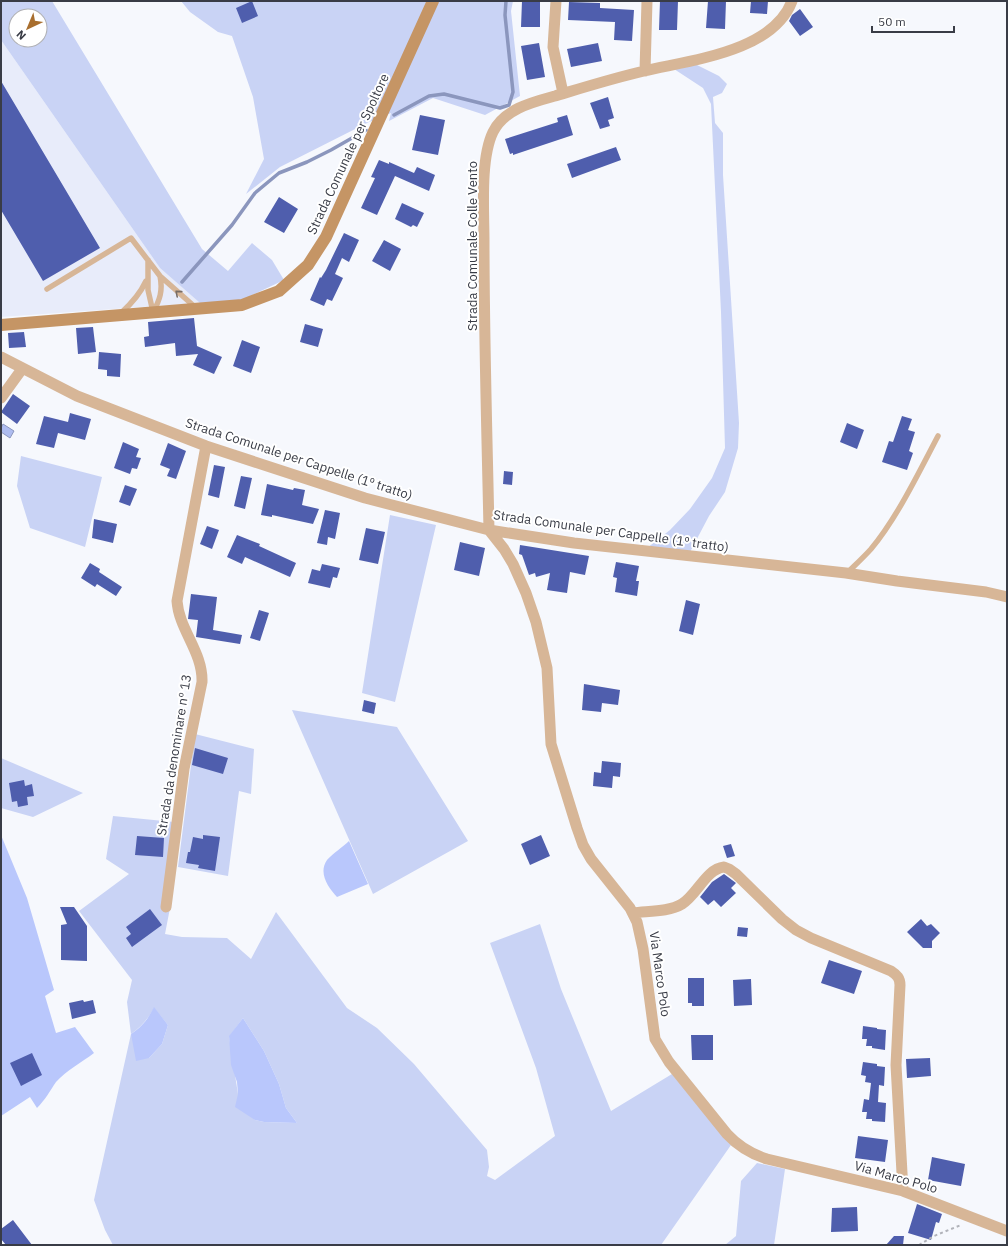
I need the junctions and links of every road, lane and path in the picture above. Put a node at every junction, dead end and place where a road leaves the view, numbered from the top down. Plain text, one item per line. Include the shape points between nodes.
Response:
1 (433, 1) edge
2 (556, 1) edge
3 (647, 1) edge
4 (792, 1) edge
5 (645, 71) junction
6 (563, 93) junction
7 (148, 260) junction
8 (160, 276) junction
9 (147, 279) junction
10 (47, 289) dead end
11 (196, 309) junction
12 (153, 312) junction
13 (118, 315) junction
14 (1, 325) edge
15 (1, 357) edge
16 (22, 369) junction
17 (1, 398) edge
18 (938, 436) dead end
19 (206, 446) junction
20 (489, 530) junction
21 (846, 573) junction
22 (1007, 597) edge
23 (166, 907) dead end
24 (633, 913) junction
25 (903, 1191) junction
26 (977, 1219) junction
27 (1007, 1231) edge
28 (919, 1245) edge

1 - 11 street, Strada Comunale per Spoltore via 326,237 308,265 278,291 242,305
2 - 6 street via 553,46
3 - 5 street
4 - 5 street, Strada Comunale Colle Vento via 779,21 745,45 721,54
5 - 6 street, Strada Comunale Colle Vento
6 - 20 street, Strada Comunale Colle Vento via 526,105 506,116 493,132 486,154 484,276
7 - 8 lane
7 - 9 lane
7 - 10 lane via 131,238
11 -> 8 lane
8 - 12 lane via 162,290
9 - 12 lane
9 - 13 lane via 136,298
11 - 12 street, Strada Comunale per Spoltore
12 - 13 street, Strada Comunale per Spoltore
13 - 14 street, Strada Comunale per Spoltore
15 - 16 street, Strada Comunale per Cappelle (1º tratto)
16 - 17 street
16 - 19 street, Strada Comunale per Cappelle (1º tratto) via 83,399
18 - 21 lane via 904,499 878,540
19 - 20 street, Strada Comunale per Cappelle (1º tratto) via 365,498
19 - 23 street, Strada da denominare nº 13 via 177,601 179,614 197,655 202,682 184,769
20 - 21 street, Strada Comunale per Cappelle (1º tratto) via 574,544
20 - 24 street, Via Marco Polo via 513,564 536,622 547,668 551,744 574,822 591,859
21 - 22 street, Strada Comunale per Cappelle (1º tratto)
24 - 25 street, Via Marco Polo via 642,941 657,1043 672,1066 736,1144 761,1157
24 - 25 street via 680,905 692,896 713,872 724,867 736,874 796,930 897,975 900,985 896,1075
25 - 26 street, Via Marco Polo
26 - 27 street, Via Marco Polo
26 - 28 path via 934,1236

